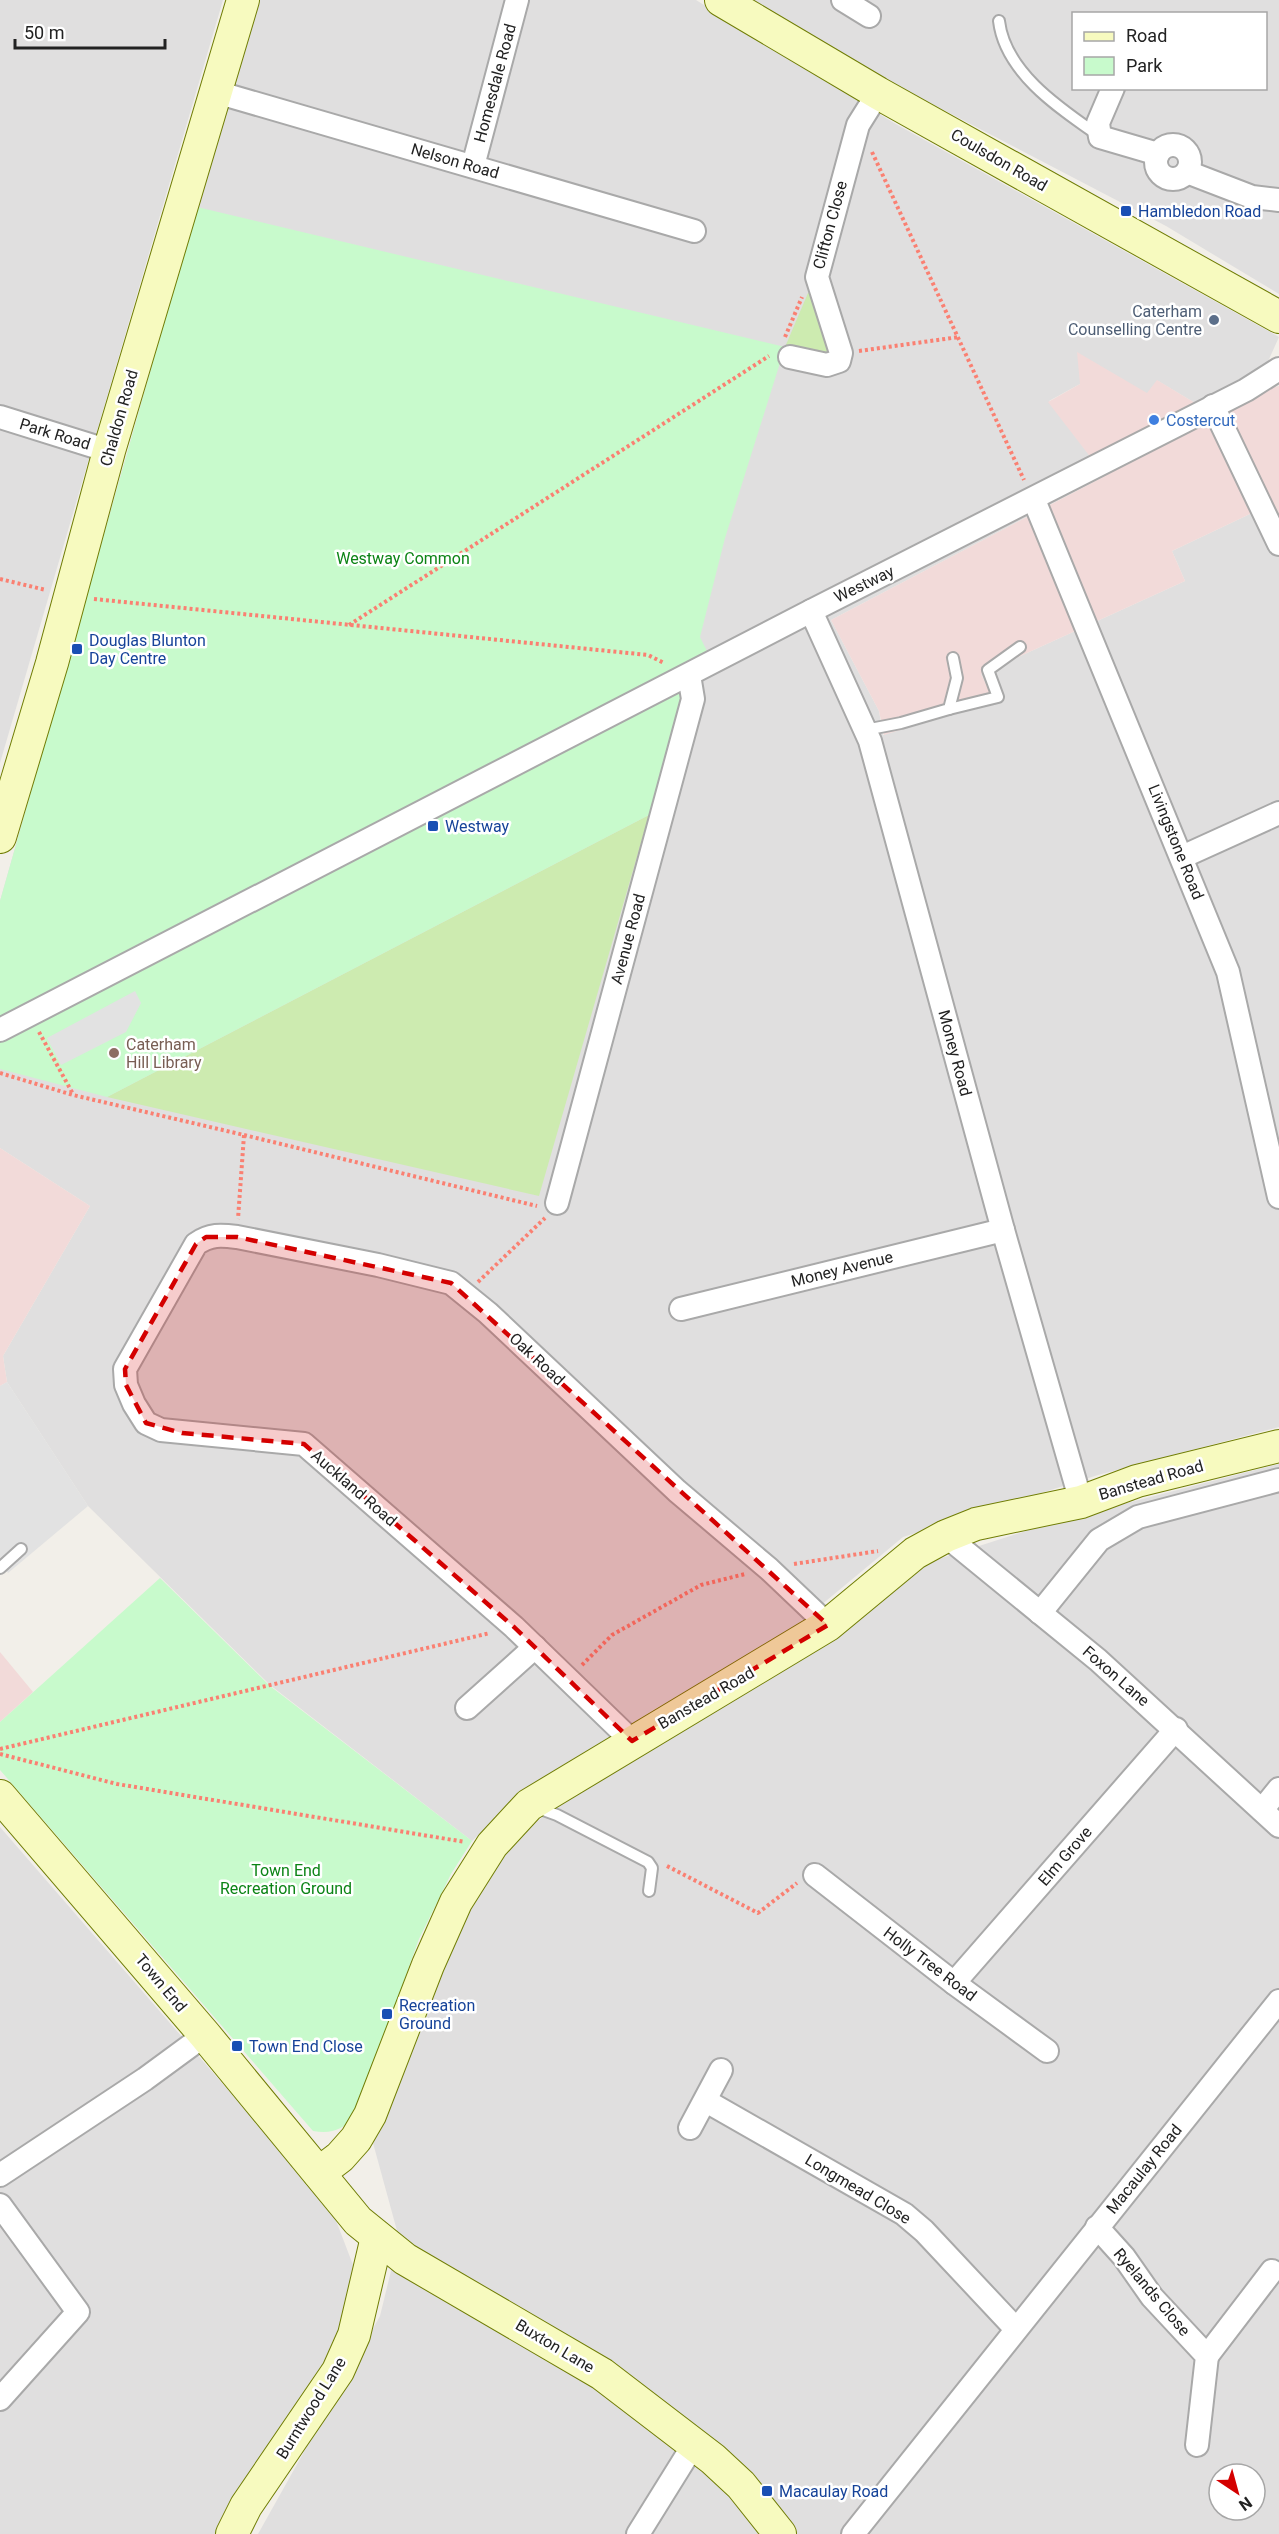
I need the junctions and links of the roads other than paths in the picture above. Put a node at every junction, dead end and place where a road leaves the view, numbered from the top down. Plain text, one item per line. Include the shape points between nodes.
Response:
1 (243, 0) edge
2 (517, 0) edge
3 (721, 0) edge
4 (843, 0) edge
5 (868, 16) dead end
6 (999, 21) dead end
7 (1112, 90) edge
8 (216, 92) junction
9 (878, 93) junction
10 (1100, 137) junction
11 (473, 166) junction
12 (1279, 200) edge
13 (694, 231) dead end
14 (1279, 317) edge
15 (781, 350) road end
16 (1279, 369) edge
17 (1213, 406) junction
18 (0, 417) edge
19 (109, 451) junction
20 (1034, 500) junction
21 (1279, 544) edge
22 (811, 611) junction
23 (1020, 647) dead end
24 (953, 658) dead end
25 (689, 675) junction
26 (949, 709) junction
27 (865, 730) junction
28 (1279, 813) edge
29 (0, 837) edge
30 (1182, 857) junction
31 (0, 1030) edge
32 (1275, 1158) edge
33 (1279, 1197) edge
34 (555, 1206) road end
35 (1003, 1230) junction
36 (187, 1259) joint
37 (681, 1309) dead end
38 (1279, 1446) edge
39 (1279, 1480) edge
40 (1081, 1502) junction
41 (946, 1536) junction
42 (21, 1549) dead end
43 (0, 1568) edge
44 (1040, 1613) junction
45 (828, 1625) junction
46 (535, 1647) junction
47 (467, 1708) dead end
48 (1176, 1729) junction
49 (632, 1742) junction
50 (1279, 1789) edge
51 (0, 1796) edge
52 (529, 1805) junction
53 (1262, 1810) junction
54 (1279, 1826) edge
55 (815, 1875) road end
56 (649, 1891) dead end
57 (954, 1983) junction
58 (1279, 2001) edge
59 (205, 2035) junction
60 (1047, 2051) dead end
61 (721, 2070) dead end
62 (706, 2102) junction
63 (690, 2128) dead end
64 (319, 2172) junction
65 (0, 2175) edge
66 (0, 2205) edge
67 (1097, 2228) junction
68 (377, 2237) junction
69 (1272, 2271) dead end
70 (1016, 2328) junction
71 (1207, 2356) junction
72 (0, 2399) edge
73 (694, 2444) junction
74 (1197, 2445) dead end
75 (232, 2534) edge
76 (638, 2534) edge
77 (780, 2534) edge
78 (853, 2534) edge

1 - 8 main road, Chaldon Road
2 - 11 street, Homesdale Road
3 - 9 main road, Coulsdon Road
4 - 5 street
6 - 10 lane via 1005,46 1021,69 1070,116
7 - 10 street via 1098,123
8 - 11 street, Nelson Road
8 - 19 main road, Chaldon Road
9 - 14 main road, Coulsdon Road
9 - 15 street, Clifton Close via 858,125 817,277 844,362 827,365
10 - 12 street via 1158,154 1167,146 1180,146 1190,160 1187,172 1252,197
11 - 13 street, Nelson Road
16 - 17 street, Westway
17 - 20 street, Westway
17 - 21 street
18 - 19 street, Park Road
19 - 29 main road, Chaldon Road
20 - 22 street, Westway
20 - 30 street, Livingstone Road
22 - 25 street, Westway
22 - 27 street, Money Road
23 - 26 lane via 988,670 998,697
24 - 26 lane via 957,678
25 - 31 street, Westway
25 - 34 street, Avenue Road via 693,699
26 - 27 lane
27 - 35 street, Money Road
28 - 30 street
30 - 32 street, Livingstone Road via 1228,972
32 - 33 street, Livingstone Road
35 - 37 street, Money Avenue
35 - 40 street, Money Road
36 - 45 street, Oak Road via 196,1244 219,1234 451,1283
36 - 46 street, Auckland Road via 125,1369 126,1385 146,1423 182,1433 304,1444
38 - 40 main road, Banstead Road via 1137,1481
39 - 44 street via 1138,1517 1099,1540
40 - 41 main road, Banstead Road via 976,1524
41 - 44 street, Foxon Lane
41 - 45 main road, Banstead Road via 915,1553
42 - 43 lane
44 - 48 street, Foxon Lane
45 - 49 main road, Banstead Road
46 - 47 street
46 - 49 street, Auckland Road
48 - 53 street, Foxon Lane
48 - 57 street, Elm Grove
49 - 52 main road, Banstead Road
50 - 53 street
51 - 59 main road, Town End
52 - 56 lane via 557,1815 648,1862 652,1876
52 - 64 main road, Banstead Road via 492,1845 456,1902 370,2115 340,2157
53 - 54 street, Foxon Lane
55 - 57 street, Holly Tree Road
57 - 60 street, Holly Tree Road
58 - 67 street, Macaulay Road
59 - 64 main road, Town End
59 - 65 street
61 - 62 street
62 - 63 street
62 - 70 street, Longmead Close via 904,2214
64 - 68 main road, Buxton Lane via 358,2221
66 - 72 street via 78,2312
67 - 70 street, Macaulay Road
67 - 71 street, Ryelands Close via 1124,2257 1152,2297
68 - 73 main road, Buxton Lane via 405,2259 602,2374
68 - 75 main road, Burntwood Lane via 354,2334 338,2371 246,2506
69 - 71 street
70 - 78 street, Macaulay Road
71 - 74 street
73 - 76 street
73 - 77 main road, Buxton Lane via 741,2485

